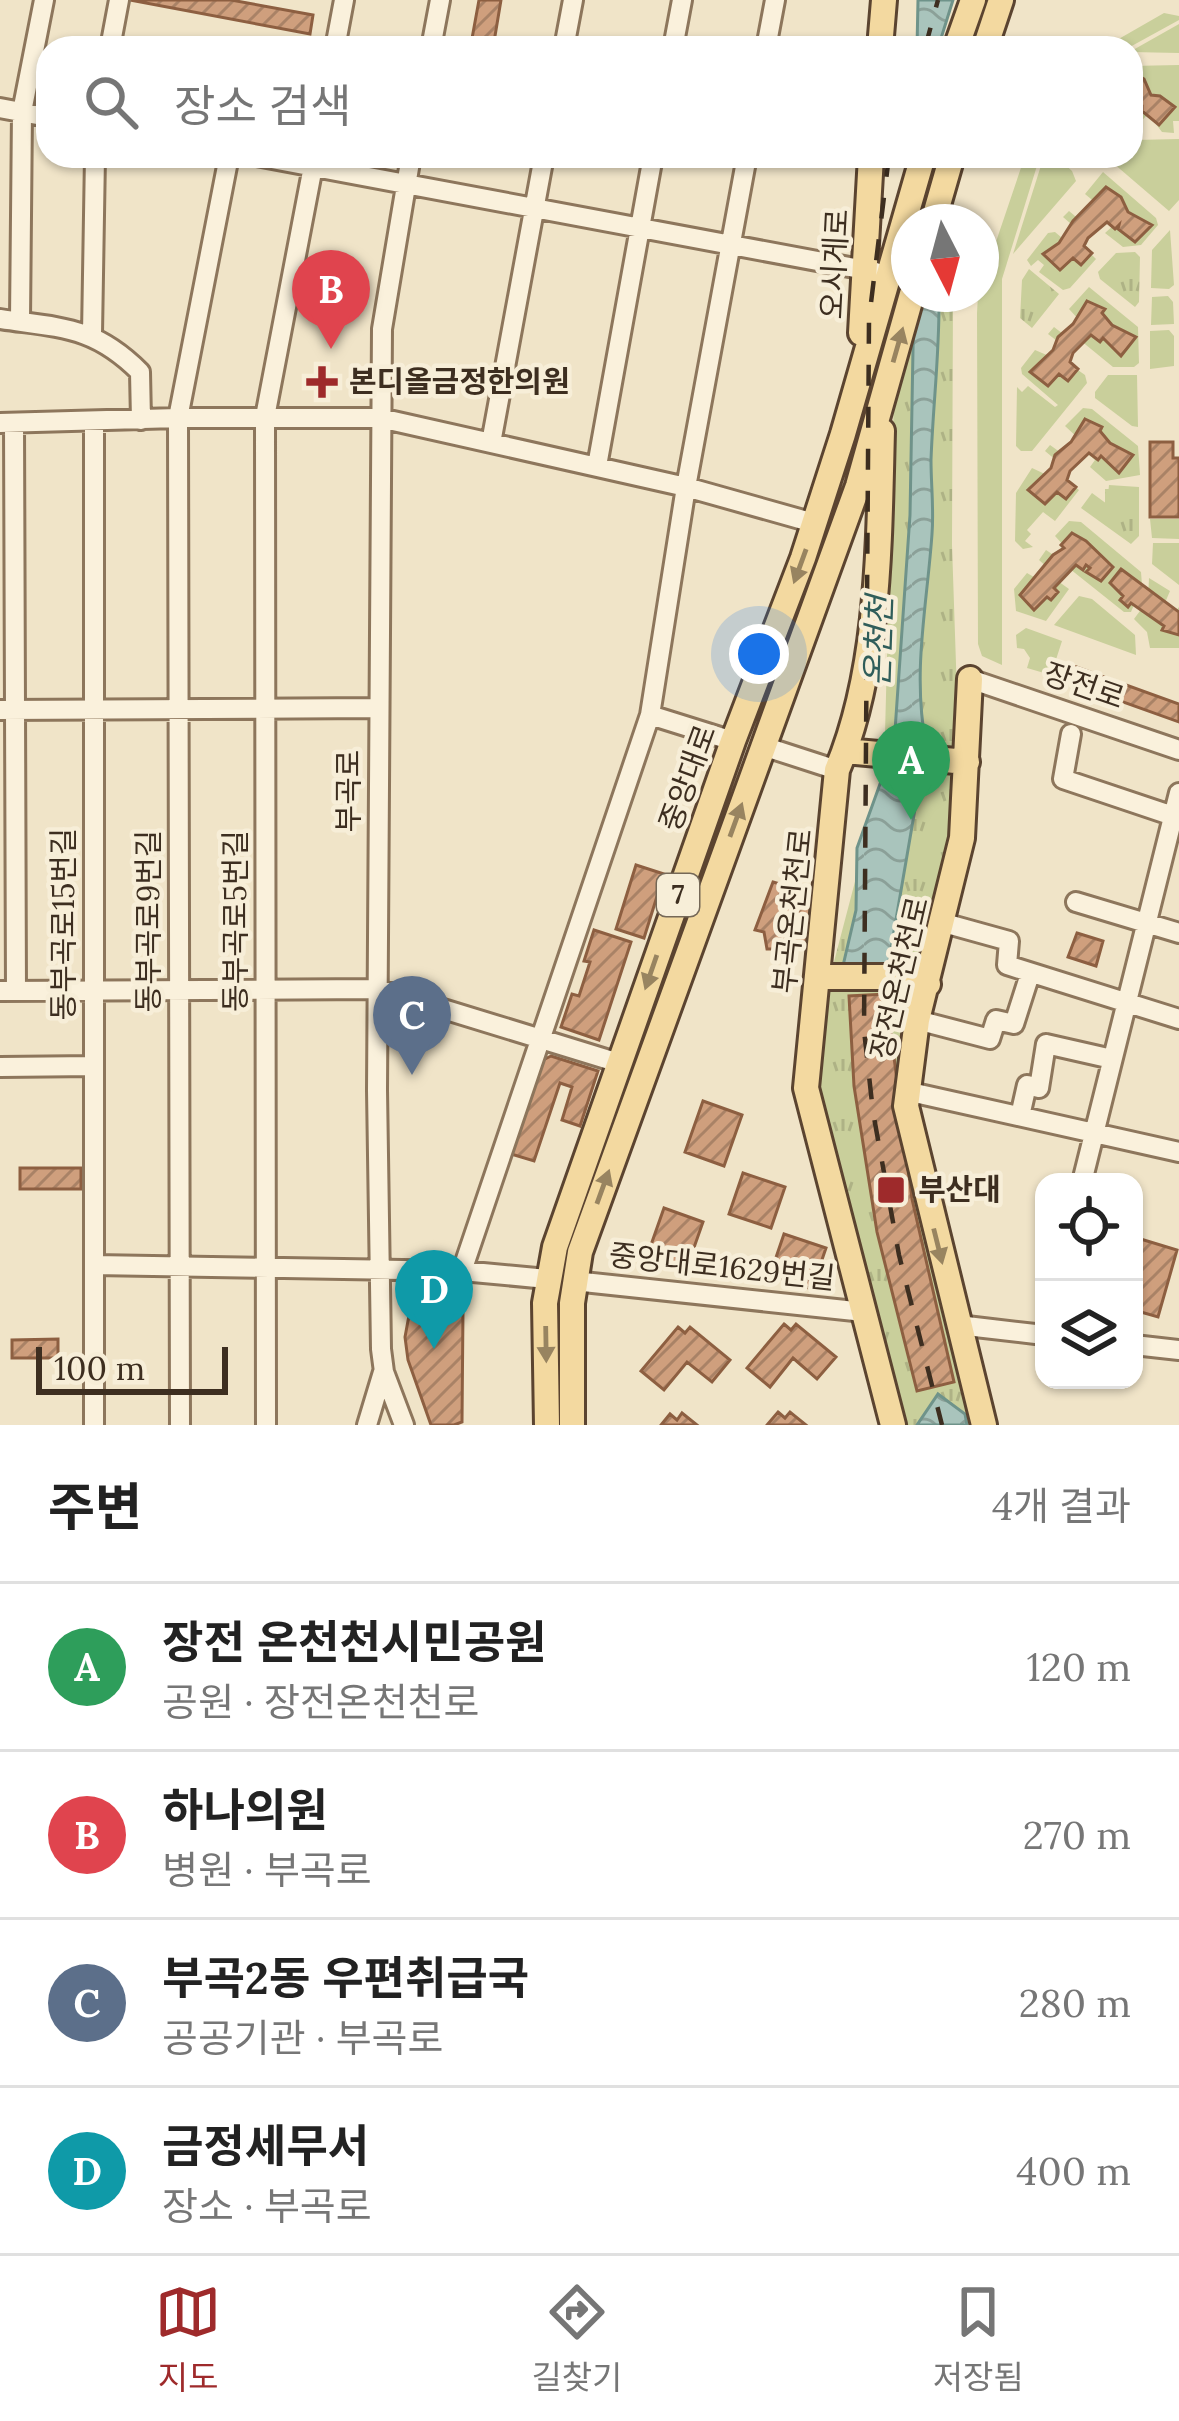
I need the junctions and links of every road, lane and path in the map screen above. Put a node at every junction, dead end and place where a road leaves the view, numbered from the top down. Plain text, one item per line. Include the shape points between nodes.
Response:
1 (44, 0) edge
2 (119, 0) edge
3 (344, 0) edge
4 (440, 0) edge
5 (573, 0) edge
6 (682, 0) edge
7 (775, 0) edge
8 (884, 0) edge
9 (973, 0) edge
10 (1001, 0) edge
11 (37, 36) edge
12 (112, 36) edge
13 (337, 36) edge
14 (433, 36) edge
15 (566, 36) edge
16 (675, 36) edge
17 (768, 36) edge
18 (881, 36) edge
19 (960, 36) edge
20 (989, 36) edge
21 (36, 41) edge
22 (0, 108) edge
23 (22, 112) junction
24 (36, 115) edge
25 (95, 168) edge
26 (227, 168) edge
27 (313, 168) edge
28 (342, 168) edge
29 (409, 168) edge
30 (542, 168) edge
31 (651, 168) edge
32 (745, 168) edge
33 (871, 168) edge
34 (917, 168) edge
35 (949, 168) edge
36 (406, 184) junction
37 (938, 204) edge
38 (535, 207) junction
39 (640, 227) junction
40 (732, 244) junction
41 (874, 272) junction
42 (907, 312) edge
43 (10, 319) edge
44 (92, 334) junction
45 (861, 374) joint
46 (883, 396) junction
47 (265, 417) junction
48 (178, 418) junction
49 (380, 418) junction
50 (141, 419) junction
51 (94, 422) junction
52 (7, 423) edge
53 (491, 443) junction
54 (597, 466) junction
55 (686, 487) junction
56 (814, 523) junction
57 (970, 679) joint
58 (379, 708) junction
59 (94, 709) junction
60 (179, 709) junction
61 (266, 709) junction
62 (8, 710) edge
63 (650, 715) junction
64 (1071, 734) dead end
65 (733, 741) junction
66 (763, 746) junction
67 (1179, 750) edge
68 (845, 758) junction
69 (960, 761) junction
70 (1179, 794) edge
71 (1176, 817) edge
72 (1076, 902) dead end
73 (944, 922) junction
74 (1146, 923) junction
75 (1179, 933) edge
76 (1030, 974) junction
77 (822, 977) junction
78 (917, 980) junction
79 (378, 988) junction
80 (266, 989) junction
81 (179, 990) junction
82 (8, 991) edge
83 (94, 991) junction
84 (1126, 1002) junction
85 (1179, 1019) edge
86 (917, 1020) junction
87 (540, 1040) junction
88 (1112, 1059) junction
89 (619, 1063) junction
90 (94, 1066) junction
91 (0, 1067) edge
92 (906, 1090) junction
93 (1020, 1116) junction
94 (1094, 1134) junction
95 (1179, 1152) edge
96 (1084, 1173) edge
97 (94, 1265) junction
98 (180, 1267) junction
99 (266, 1269) junction
100 (380, 1271) junction
101 (462, 1271) junction
102 (547, 1279) junction
103 (574, 1281) junction
104 (864, 1312) junction
105 (958, 1325) junction
106 (1035, 1334) edge
107 (1143, 1346) edge
108 (1179, 1350) edge
109 (384, 1372) junction
110 (94, 1425) edge
111 (180, 1425) edge
112 (266, 1425) edge
113 (367, 1425) edge
114 (404, 1425) edge
115 (548, 1425) edge
116 (572, 1425) edge
117 (892, 1425) edge
118 (983, 1425) edge

1 - 11 street
2 - 12 street
3 - 13 street
4 - 14 street
5 - 15 street
6 - 16 street
7 - 17 street
8 - 18 main road
9 - 19 main road
10 - 20 main road
21 - 23 street
22 - 23 street
23 - 24 street
23 - 43 street
25 - 44 street
26 - 48 street, 동부곡로9번길
27 - 47 street, 동부곡로5번길
28 - 36 street
29 - 36 street, 부곡로
30 - 38 street
31 - 39 street
32 - 40 street
33 - 41 main road, 오시게로
34 - 41 main road
35 - 37 main road
36 - 38 street
36 - 49 street, 부곡로 via 386,291
38 - 39 street
38 - 53 street
39 - 40 street
39 - 54 street
40 - 41 street
40 - 55 street
41 - 45 main road, 오시게로
46 -> 42 main road, 중앙대로 / 7
43 - 44 street
44 - 50 street via 140,372
45 - 56 main road, 중앙대로 / 7
46 - 66 main road, 중앙대로 / 7
46 - 68 main road, 부곡온천천로 via 878,588
47 - 48 street
47 - 49 street
47 - 61 street, 동부곡로5번길
48 - 50 street
48 - 60 street, 동부곡로9번길
49 - 53 street
49 - 58 street, 부곡로
50 - 51 street
51 - 52 street
51 - 59 street, 동부곡로15번길
52 - 62 street
53 - 54 street
54 - 55 street
55 - 56 street
55 - 63 street
56 -> 65 main road, 중앙대로 / 7
57 - 67 street, 장전로
57 - 69 main road, 장전온천천로
58 - 61 street
58 - 79 street, 부곡로
59 - 60 street
59 - 62 street
59 - 83 street, 동부곡로15번길
60 - 61 street
60 - 81 street, 동부곡로9번길
61 - 80 street, 동부곡로5번길
62 - 82 street
63 - 65 street
63 - 87 street
64 - 71 street via 1063,779
65 -> 89 main road, 중앙대로 / 7
66 - 68 street
103 -> 66 main road, 중앙대로 / 7
68 - 69 main road
68 - 77 main road, 부곡온천천로
69 - 73 main road, 장전온천천로 via 962,838
70 - 71 street
71 - 74 street
72 - 74 street
73 - 76 street via 1009,940 1007,965
73 - 78 main road, 장전온천천로
74 - 75 street
74 - 84 street
76 - 84 street
76 - 86 street via 1014,1024 996,1020 990,1039
77 - 78 main road
77 - 104 main road, 부곡온천천로 via 806,1088
78 - 86 main road, 장전온천천로
79 - 80 street
79 - 87 street
79 - 100 street, 부곡로
80 - 81 street
80 - 99 street, 동부곡로5번길
81 - 83 street
81 - 98 street, 동부곡로9번길
82 - 83 street
83 - 90 street, 동부곡로15번길
84 - 85 street
84 - 88 street
86 - 92 main road, 장전온천천로
87 - 89 street
87 - 101 street
88 - 93 street via 1046,1044 1039,1088 1027,1085
88 - 94 street
89 - 102 main road, 중앙대로 / 7
90 - 91 street
90 - 97 street, 동부곡로15번길
92 - 93 street
92 -> 105 main road, 장전온천천로
93 - 94 street
94 - 95 street
94 - 96 street
97 - 98 street
97 - 110 street, 동부곡로15번길
98 - 99 street
98 - 111 street, 동부곡로9번길
99 - 100 street
99 - 112 street, 동부곡로5번길
100 - 101 street
100 - 109 street, 부곡로
101 - 102 street
102 -> 115 main road, 중앙대로 / 7
103 - 104 street, 중앙대로1629번길
103 - 116 main road, 중앙대로 / 7
104 - 117 main road, 부곡온천천로
105 - 106 street
105 - 118 main road, 장전온천천로
107 - 108 street
109 - 113 street
109 - 114 street, 부곡로

